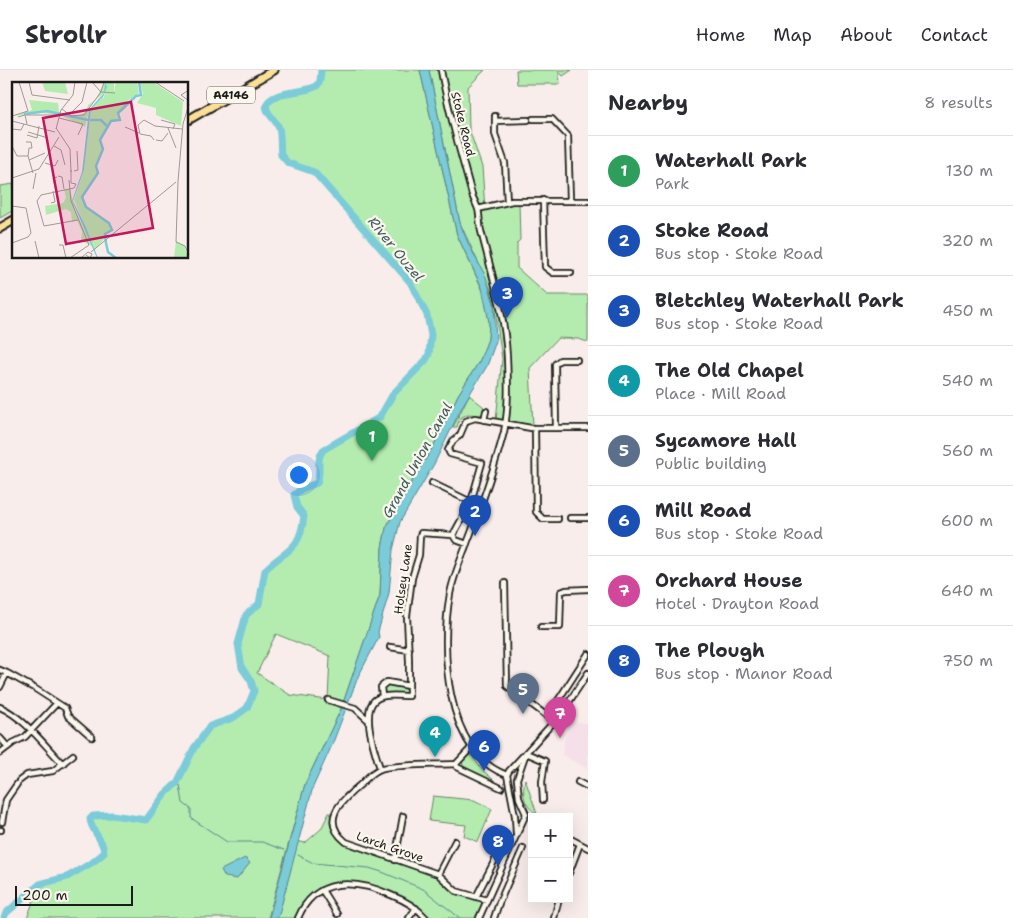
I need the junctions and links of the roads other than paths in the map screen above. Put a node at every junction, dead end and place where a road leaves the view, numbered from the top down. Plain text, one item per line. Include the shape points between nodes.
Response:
1 (274, 70) edge
2 (441, 70) edge
3 (189, 119) edge
4 (543, 200) junction
5 (570, 200) junction
6 (588, 201) edge
7 (507, 202) junction
8 (478, 208) junction
9 (12, 221) edge
10 (0, 228) edge
11 (571, 273) dead end
12 (577, 360) dead end
13 (486, 411) dead end
14 (484, 420) junction
15 (505, 424) junction
16 (535, 428) junction
17 (556, 428) junction
18 (588, 428) edge
19 (432, 483) dead end
20 (471, 502) junction
21 (570, 518) dead end
22 (588, 518) edge
23 (558, 519) dead end
24 (453, 535) junction
25 (467, 544) junction
26 (505, 583) dead end
27 (588, 589) edge
28 (541, 627) dead end
29 (390, 647) dead end
30 (409, 650) junction
31 (588, 654) edge
32 (0, 670) edge
33 (7, 673) junction
34 (588, 673) edge
35 (409, 686) junction
36 (0, 687) edge
37 (382, 696) junction
38 (328, 700) dead end
39 (57, 703) junction
40 (0, 707) edge
41 (548, 716) junction
42 (367, 719) junction
43 (554, 722) junction
44 (30, 730) junction
45 (92, 737) dead end
46 (0, 738) edge
47 (8, 747) junction
48 (472, 748) junction
49 (0, 753) edge
50 (526, 753) junction
51 (72, 755) dead end
52 (63, 764) junction
53 (456, 764) junction
54 (380, 768) junction
55 (511, 769) junction
56 (518, 772) junction
57 (508, 777) junction
58 (517, 779) junction
59 (578, 782) dead end
60 (588, 787) edge
61 (501, 788) dead end
62 (0, 799) edge
63 (6, 800) junction
64 (543, 800) dead end
65 (522, 806) junction
66 (514, 809) junction
67 (525, 815) junction
68 (404, 816) dead end
69 (515, 816) junction
70 (528, 816) edge
71 (2, 822) dead end
72 (516, 834) junction
73 (501, 836) dead end
74 (573, 840) edge
75 (454, 841) dead end
76 (580, 844) junction
77 (523, 848) dead end
78 (588, 848) edge
79 (395, 860) junction
80 (573, 862) edge
81 (438, 874) junction
82 (322, 890) junction
83 (476, 897) junction
84 (487, 900) junction
85 (558, 903) edge
86 (416, 908) junction
87 (337, 914) dead end
88 (479, 917) edge
89 (298, 918) edge
90 (409, 918) edge
91 (426, 918) edge
92 (486, 918) edge
93 (494, 918) edge
94 (554, 918) edge

1 - 3 highway, A4146
2 - 8 street, Stoke Road via 450,119
4 - 5 street
4 - 7 street
4 - 11 street via 545,267 553,273
5 - 6 street
5 - 7 street via 568,136 552,119 495,118 495,134 505,163
7 - 8 street
8 - 15 street, Stoke Road via 506,340 508,395
9 - 10 highway
12 - 17 street via 560,360 555,364
13 - 14 street
14 - 15 street
14 - 20 street via 467,420 448,450 450,454 482,462
15 - 16 street
15 - 25 street, Stoke Road
16 - 17 street
16 - 23 street via 536,512 543,519
17 - 18 street
19 - 20 street
20 - 24 street
21 - 22 street
24 - 25 street via 456,540
24 - 30 street, Holsey Lane via 420,535 419,555 408,596
25 - 48 street, Stoke Road via 450,594 448,654 455,710
26 - 41 street via 507,686
27 - 28 street via 562,591 559,597 560,627
29 - 30 street
30 - 35 street, Holsey Lane
31 - 41 street
32 - 33 street
33 - 36 street
33 - 39 street
34 - 43 street
35 - 37 street via 409,696
35 - 37 street via 387,682 381,687
37 - 42 street via 371,704
38 - 42 street via 341,702 361,712
39 - 44 street
39 - 45 street
40 - 44 street via 15,715
41 - 43 street
42 - 54 street
43 - 50 street
44 - 47 street
44 - 52 street
46 - 47 street
47 - 49 street
48 - 53 street
48 - 57 street, Stoke Road via 488,766
50 - 55 street
50 - 56 street
50 - 64 street via 545,761
51 - 52 street
52 - 63 street via 53,771 28,775
53 - 54 street
53 - 61 street
54 - 79 street, Larch Grove via 338,804 334,824 337,835 346,842
55 - 56 street
55 - 57 street
56 - 58 street
57 - 58 street
57 - 66 street
58 - 65 street
59 - 60 street
62 - 63 street
63 - 71 street
65 - 66 street
65 - 67 street
66 - 69 street
67 - 69 street
67 - 70 street
67 - 72 street
68 - 79 street
69 - 72 street
72 - 84 street
73 - 83 street via 500,850
74 - 76 street
75 - 81 street
76 - 78 street
76 - 80 street
77 - 93 street
79 - 81 street, Larch Grove
81 - 83 street, Larch Grove via 456,891
82 - 86 street via 344,884 369,887
82 - 87 street
82 - 89 street via 312,896
83 - 84 street, Larch Grove
84 - 88 street
85 - 94 street
86 - 90 street
86 - 91 street
88 - 92 street

